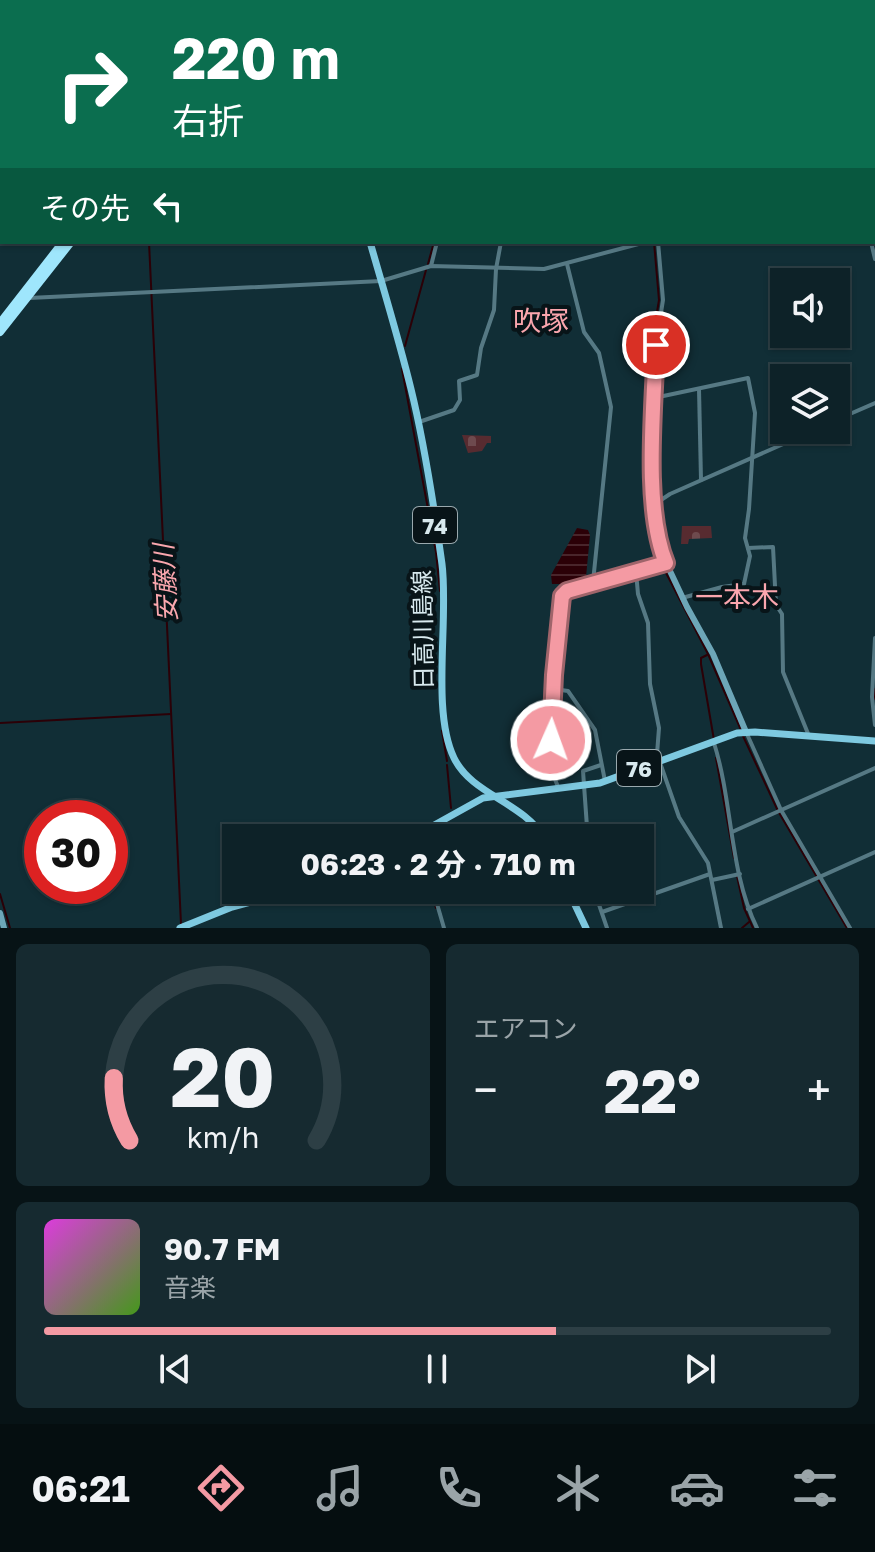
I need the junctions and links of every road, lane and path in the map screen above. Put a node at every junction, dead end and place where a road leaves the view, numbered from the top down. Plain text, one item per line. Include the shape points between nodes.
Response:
1 (61, 244) edge
2 (69, 244) edge
3 (371, 244) edge
4 (436, 244) edge
5 (501, 244) edge
6 (639, 244) edge
7 (658, 244) edge
8 (567, 264) junction
9 (431, 266) junction
10 (496, 269) junction
11 (381, 281) junction
12 (27, 299) junction
13 (0, 323) edge
14 (0, 332) edge
15 (699, 389) junction
16 (654, 398) junction
17 (875, 403) edge
18 (850, 414) edge
19 (419, 422) junction
20 (784, 444) edge
21 (753, 458) junction
22 (701, 480) junction
23 (655, 504) junction
24 (748, 548) junction
25 (666, 563) junction
26 (636, 572) junction
27 (593, 584) junction
28 (682, 598) junction
29 (875, 638) edge
30 (553, 689) junction
31 (875, 725) edge
32 (746, 732) junction
33 (809, 736) junction
34 (713, 740) junction
35 (875, 741) edge
36 (660, 761) junction
37 (601, 765) junction
38 (875, 768) edge
39 (605, 781) junction
40 (584, 786) junction
41 (559, 789) junction
42 (494, 795) junction
43 (781, 810) junction
44 (435, 824) edge
45 (532, 824) edge
46 (587, 824) edge
47 (732, 832) junction
48 (875, 852) edge
49 (740, 874) junction
50 (711, 877) junction
51 (819, 877) junction
52 (243, 904) edge
53 (437, 904) edge
54 (575, 904) edge
55 (599, 904) edge
56 (748, 909) junction
57 (602, 912) junction
58 (0, 913) edge
59 (183, 927) edge
60 (4, 928) edge
61 (444, 928) edge
62 (586, 928) edge
63 (607, 928) edge
64 (721, 928) edge
65 (757, 928) edge
66 (850, 928) edge

1 - 13 highway
2 - 12 highway
3 - 11 main road, 日高川島線 / 74
4 - 9 street
5 - 10 street
6 - 8 street
7 - 16 street via 663,300
8 - 10 street
8 - 27 street via 583,329 599,353 611,407
9 - 10 street
9 - 11 street
10 - 19 street via 494,310 477,375 459,381 459,406
11 - 12 street
11 - 19 main road, 日高川島線 / 74
12 - 14 highway
15 - 16 street
15 - 21 street via 748,378 755,413
15 - 22 street
16 - 23 street
17 - 18 street
19 - 42 main road, 日高川島線 / 74 via 442,564 447,739 466,775
20 - 21 street
21 - 22 street
21 - 24 street
22 - 23 street
23 - 25 street
24 - 28 street via 744,584
24 - 33 street via 773,547 783,672
25 - 26 street
25 - 28 street
26 - 27 street
26 - 36 street via 648,623 648,673
27 - 30 street via 562,596
28 - 32 street
29 - 31 street
30 - 37 street via 566,689 591,724
30 - 41 street via 550,766
32 - 33 main road, 76
32 - 34 main road, 76
32 - 43 street
33 - 35 main road, 76
34 - 36 main road, 76
34 - 47 street
36 - 39 main road, 76
36 - 50 street via 679,817
37 - 39 street
37 - 40 street via 583,771
38 - 43 street
39 - 40 main road, 76
40 - 41 main road, 76
40 - 46 street
41 - 42 main road, 76
42 - 44 main road, 76
42 - 45 main road, 日高川島線 / 74
43 - 47 street
43 - 51 street
47 - 49 street
48 - 51 street
49 - 50 street
49 - 56 street
50 - 57 street
50 - 64 street
51 - 56 street
51 - 66 street
52 - 59 main road
53 - 61 street
54 - 62 main road
55 - 57 street
56 - 65 street
57 - 63 street
58 - 60 street

